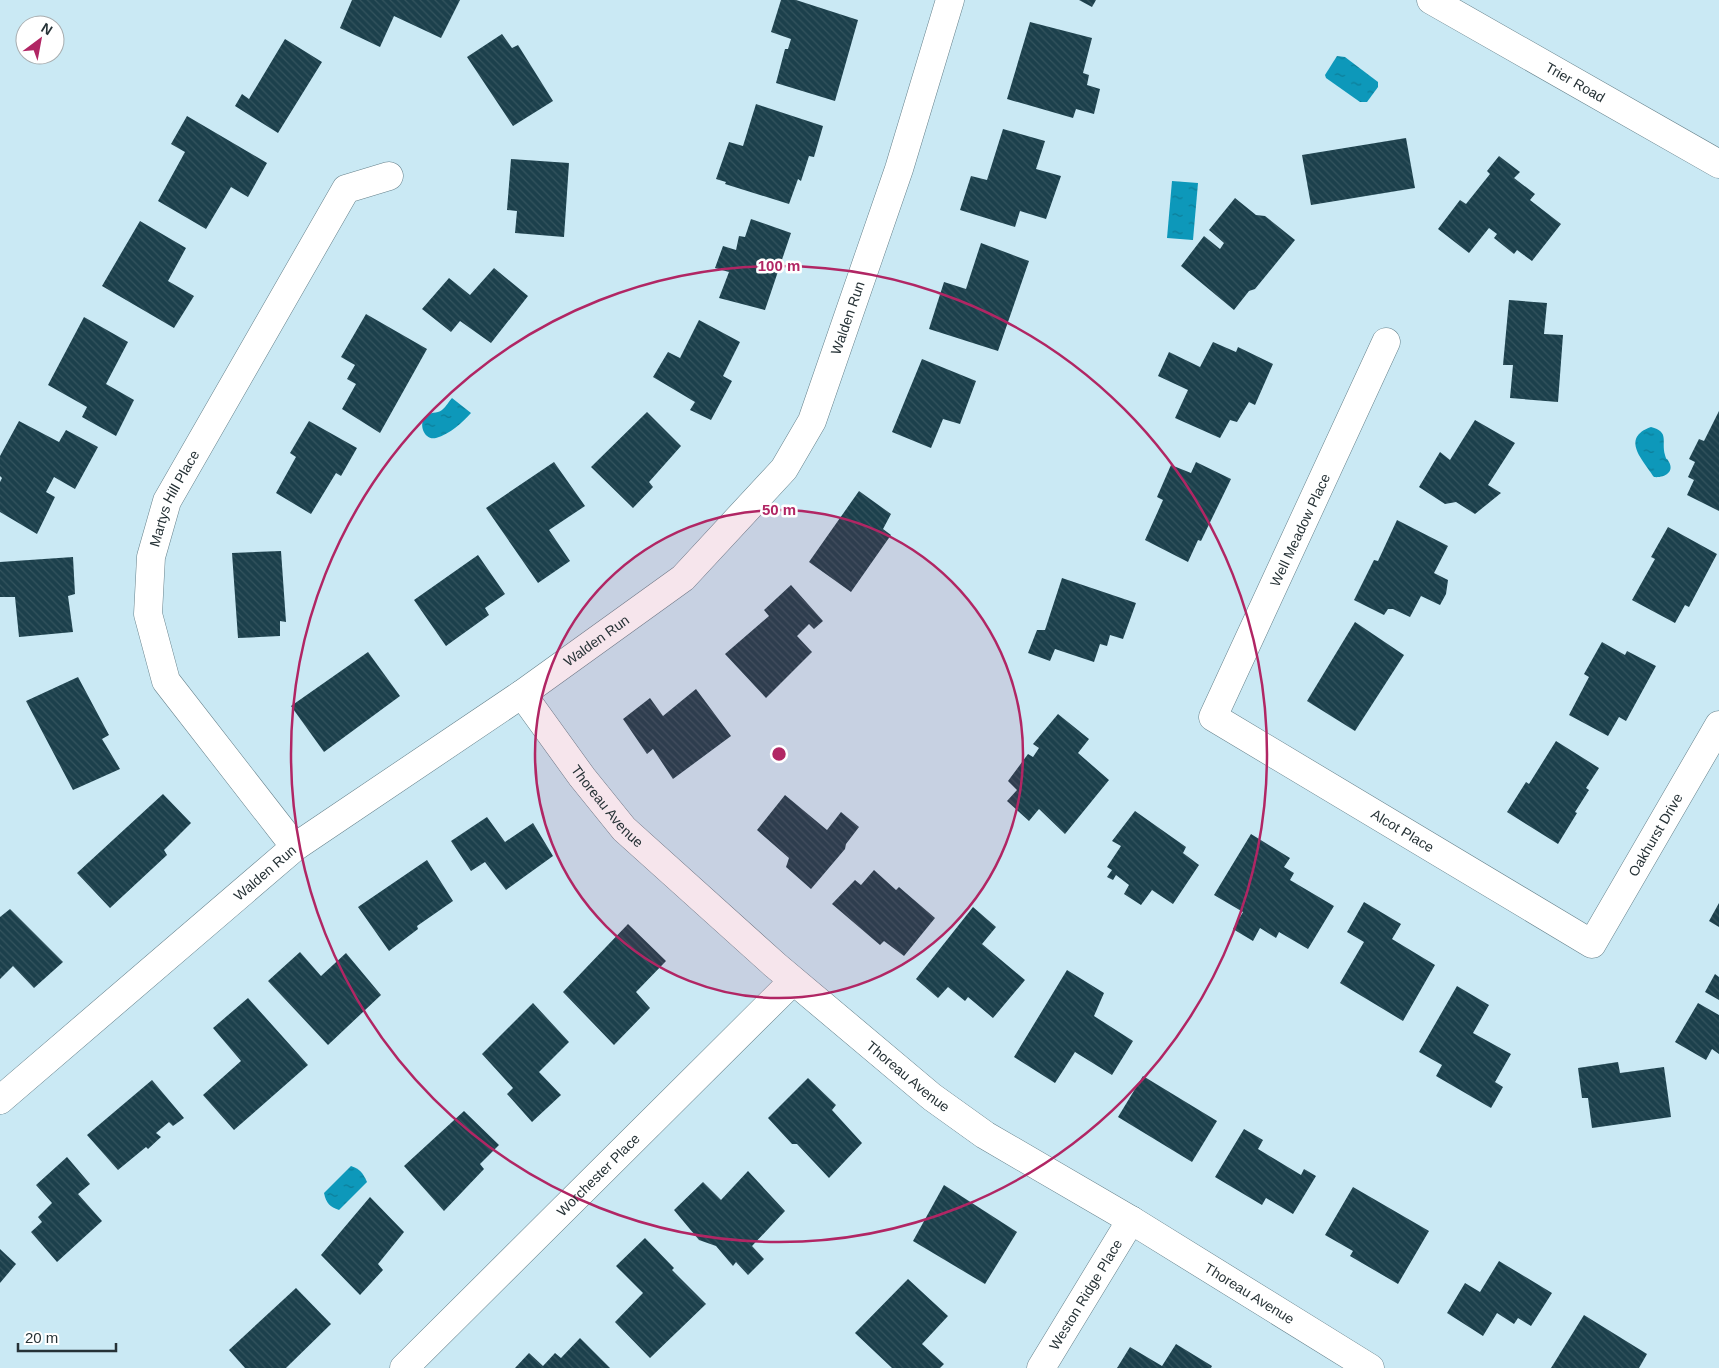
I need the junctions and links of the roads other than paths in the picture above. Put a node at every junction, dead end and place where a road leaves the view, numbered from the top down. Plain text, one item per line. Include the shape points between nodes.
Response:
1 (950, 0) edge
2 (1431, 0) edge
3 (1719, 164) edge
4 (389, 176) dead end
5 (1386, 342) dead end
6 (522, 694) junction
7 (1213, 717) joint
8 (1719, 725) edge
9 (295, 847) junction
10 (1592, 944) joint
11 (793, 981) junction
12 (0, 1100) edge
13 (1131, 1220) junction
14 (404, 1368) edge
15 (1041, 1368) edge
16 (1370, 1368) edge

1 - 6 street, Walden Run via 899,169 812,421 784,469 683,578
2 - 3 street, Trier Road
4 - 9 street, Martys Hill Place via 346,189 167,501 151,557 148,614 166,682
5 - 7 street, Well Meadow Place
6 - 9 street, Walden Run
6 - 11 street, Thoreau Avenue via 624,829
7 - 10 street, Alcot Place
8 - 10 street, Oakhurst Drive
9 - 12 street, Walden Run
11 - 13 street, Thoreau Avenue via 932,1098 978,1130
11 - 14 street, Worchester Place
13 - 15 street, Weston Ridge Place
13 - 16 street, Thoreau Avenue

